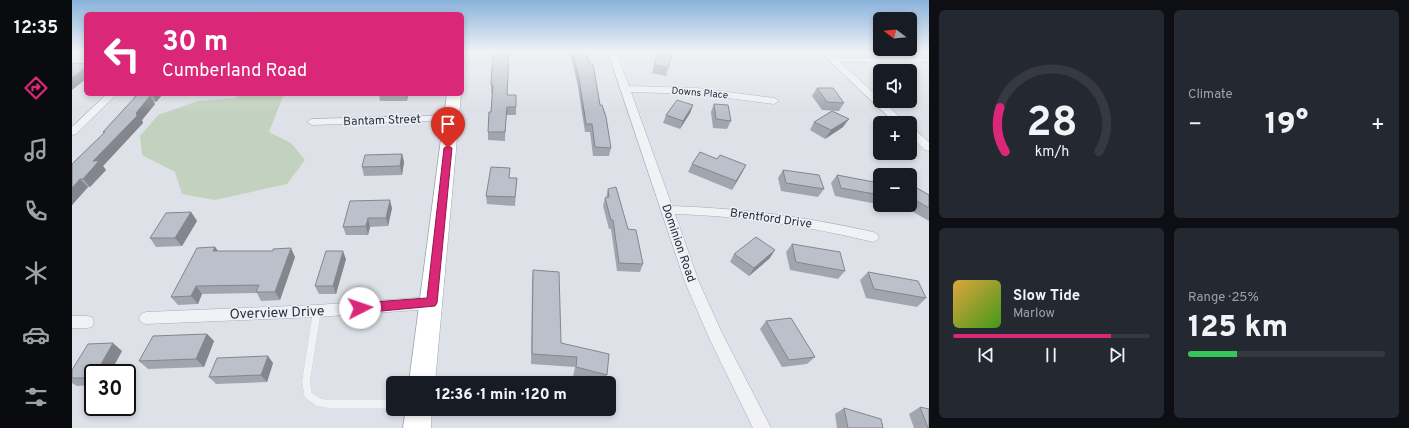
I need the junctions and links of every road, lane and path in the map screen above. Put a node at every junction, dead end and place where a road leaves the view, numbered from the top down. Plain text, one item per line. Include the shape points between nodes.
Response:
1 (619, 72) edge
2 (845, 72) edge
3 (625, 89) junction
4 (110, 96) edge
5 (454, 96) edge
6 (774, 101) dead end
7 (893, 116) edge
8 (452, 118) junction
9 (312, 122) dead end
10 (72, 132) edge
11 (917, 137) edge
12 (929, 148) edge
13 (668, 210) junction
14 (873, 237) dead end
15 (431, 303) junction
16 (317, 311) junction
17 (146, 318) dead end
18 (72, 322) edge
19 (87, 322) dead end
20 (423, 376) edge
21 (386, 404) edge
22 (419, 416) edge
23 (417, 428) edge
24 (762, 428) edge

1 - 3 street, Dominion Road
2 - 7 street
3 - 6 street, Downs Place via 697,91
3 - 13 street, Dominion Road
4 - 10 street
5 - 8 main road
8 - 9 street, Bantam Street
8 - 15 main road
11 - 12 street
13 - 14 street, Brentford Drive via 761,215
13 - 24 street, Dominion Road via 692,282 715,335
15 - 16 street, Overview Drive
15 - 20 main road
16 - 17 street, Overview Drive
16 - 21 lane via 306,381 308,395 318,402 328,404
18 - 19 street
22 - 23 main road

